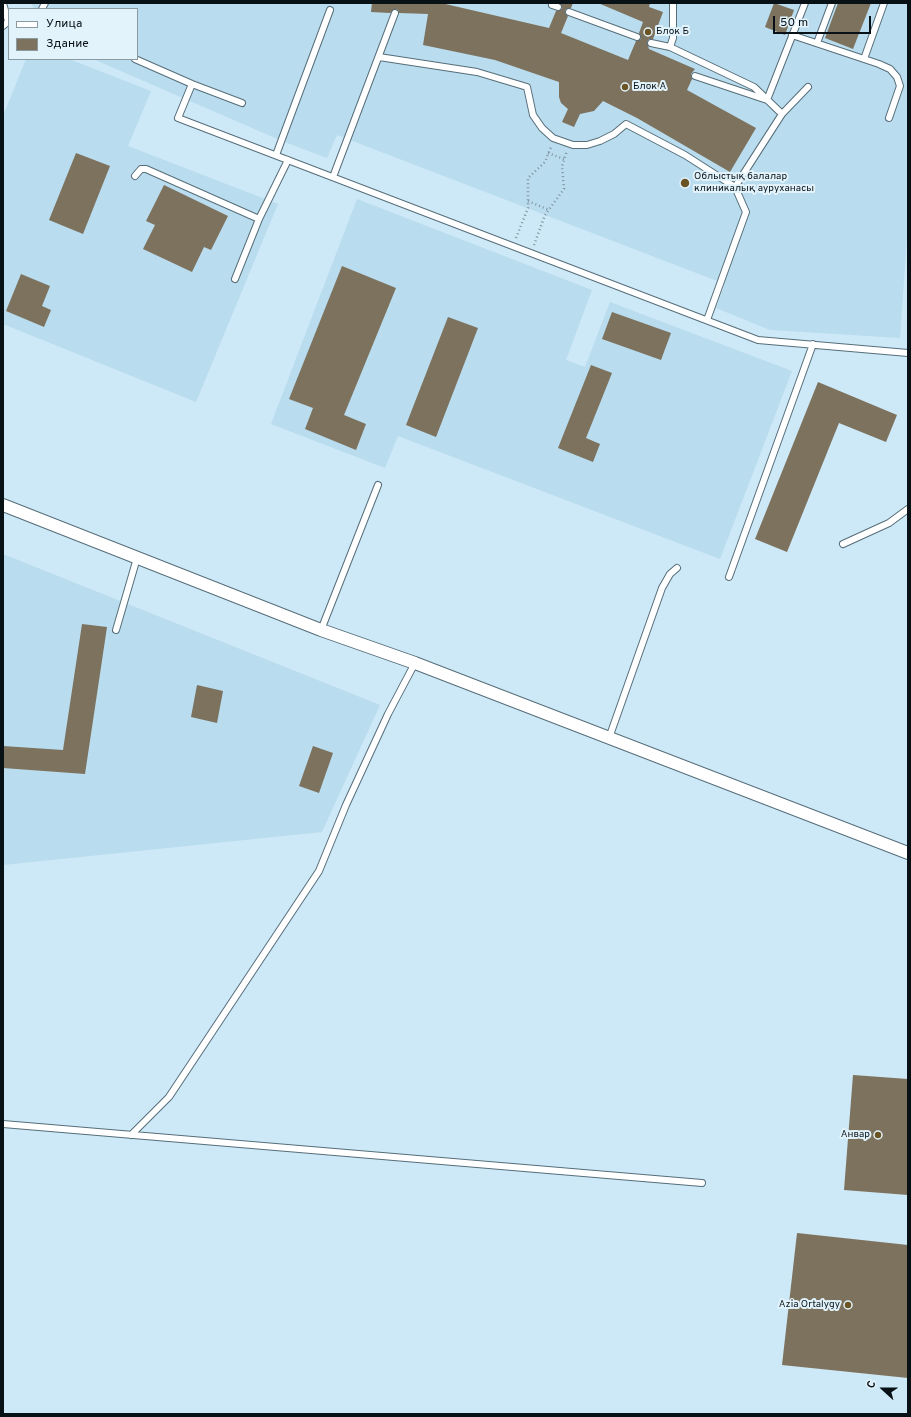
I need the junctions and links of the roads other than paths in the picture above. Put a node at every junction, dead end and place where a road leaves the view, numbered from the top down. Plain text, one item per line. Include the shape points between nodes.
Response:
1 (3, 3) edge
2 (673, 3) edge
3 (804, 3) edge
4 (832, 3) edge
5 (884, 3) edge
6 (330, 10) dead end
7 (569, 12) dead end
8 (395, 13) dead end
9 (8, 21) edge
10 (3, 26) edge
11 (792, 35) junction
12 (637, 37) dead end
13 (651, 43) dead end
14 (817, 43) junction
15 (670, 47) junction
16 (379, 57) junction
17 (864, 59) junction
18 (137, 60) edge
19 (695, 76) dead end
20 (192, 84) junction
21 (808, 87) dead end
22 (766, 100) junction
23 (242, 103) dead end
24 (782, 114) junction
25 (889, 118) dead end
26 (276, 155) junction
27 (288, 160) junction
28 (135, 176) dead end
29 (333, 177) junction
30 (735, 187) junction
31 (259, 219) junction
32 (235, 279) dead end
33 (707, 320) junction
34 (813, 344) junction
35 (908, 353) edge
36 (378, 485) dead end
37 (3, 505) edge
38 (908, 509) edge
39 (843, 544) dead end
40 (137, 558) junction
41 (677, 568) dead end
42 (729, 577) dead end
43 (116, 630) dead end
44 (321, 630) junction
45 (415, 664) junction
46 (609, 738) junction
47 (908, 853) edge
48 (3, 1124) edge
49 (131, 1135) junction
50 (702, 1183) dead end

1 - 9 lane
2 - 15 lane via 673,38
3 - 11 lane
4 - 14 lane
5 - 17 lane
6 - 26 lane
7 - 12 lane
8 - 16 lane
9 - 10 lane
11 - 14 lane
11 - 22 lane
13 - 15 lane
14 - 17 lane
15 - 22 lane via 754,87
16 - 29 lane
16 - 30 lane via 477,72 527,87 533,115 542,128 554,138 570,144 586,145 614,134 626,124 685,155
17 - 25 lane via 890,69 897,77 900,86
18 - 20 lane
19 - 22 lane
20 - 23 lane
20 - 26 lane via 178,118
21 - 24 lane
22 - 24 lane
24 - 30 lane
26 - 27 lane
27 - 29 lane
27 - 31 lane
28 - 31 lane via 141,169 146,169
29 - 33 lane
30 - 33 lane via 746,212
31 - 32 lane
33 - 34 lane via 758,340
34 - 35 lane
34 - 42 lane
36 - 44 lane
37 - 40 street
38 - 39 lane via 889,523
40 - 43 lane
40 - 44 street
41 - 46 lane via 662,588
44 - 45 street
45 - 46 street
45 - 49 lane via 388,714 319,870 169,1097
46 - 47 street
48 - 49 lane
49 - 50 lane

